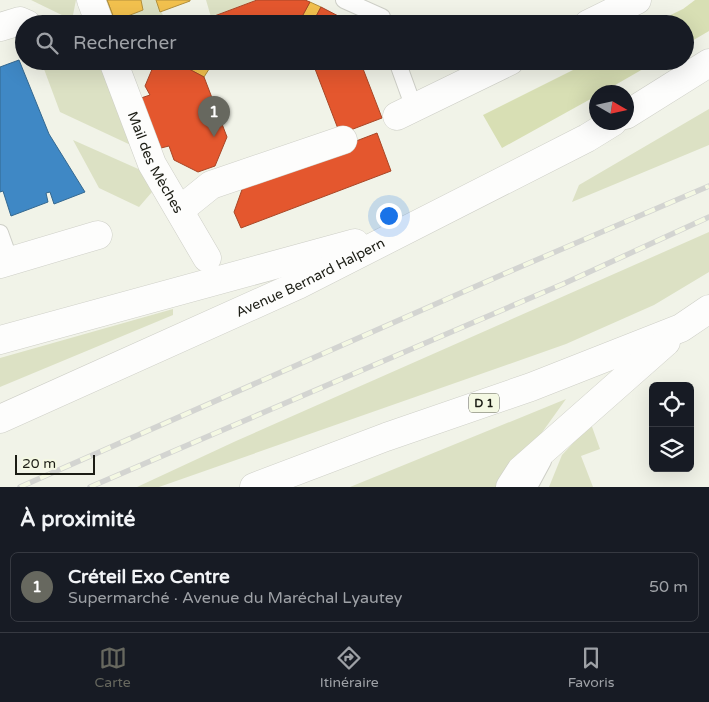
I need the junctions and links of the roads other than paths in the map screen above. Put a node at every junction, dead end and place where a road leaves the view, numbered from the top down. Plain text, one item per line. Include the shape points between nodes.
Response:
1 (91, 0) edge
2 (344, 0) edge
3 (638, 0) edge
4 (97, 15) edge
5 (378, 15) edge
6 (607, 15) edge
7 (709, 63) edge
8 (116, 70) edge
9 (398, 70) edge
10 (491, 70) edge
11 (634, 110) edge
12 (405, 112) joint
13 (599, 130) edge
14 (343, 140) dead end
15 (180, 210) junction
16 (410, 229) junction
17 (0, 234) edge
18 (98, 234) dead end
19 (207, 258) dead end
20 (5, 262) edge
21 (709, 309) edge
22 (681, 328) junction
23 (0, 340) edge
24 (0, 419) edge
25 (557, 437) junction
26 (254, 487) edge
27 (510, 487) edge
28 (529, 487) edge

1 - 4 main road
2 - 5 lane
3 - 6 main road
7 - 11 main road
8 - 15 main road, Mail des Mèches via 152,164
9 - 12 lane
10 - 12 main road
13 - 16 main road, Avenue Bernard Halpern
14 - 15 main road via 211,185
15 - 19 main road, Mail des Mèches
16 - 23 main road
16 - 24 main road, Avenue Bernard Halpern via 298,284
17 - 20 lane
18 - 20 main road
21 - 22 main road, D 1
22 - 25 main road
22 - 26 main road, D 1 via 531,387
25 - 27 main road via 521,470
25 - 28 lane

